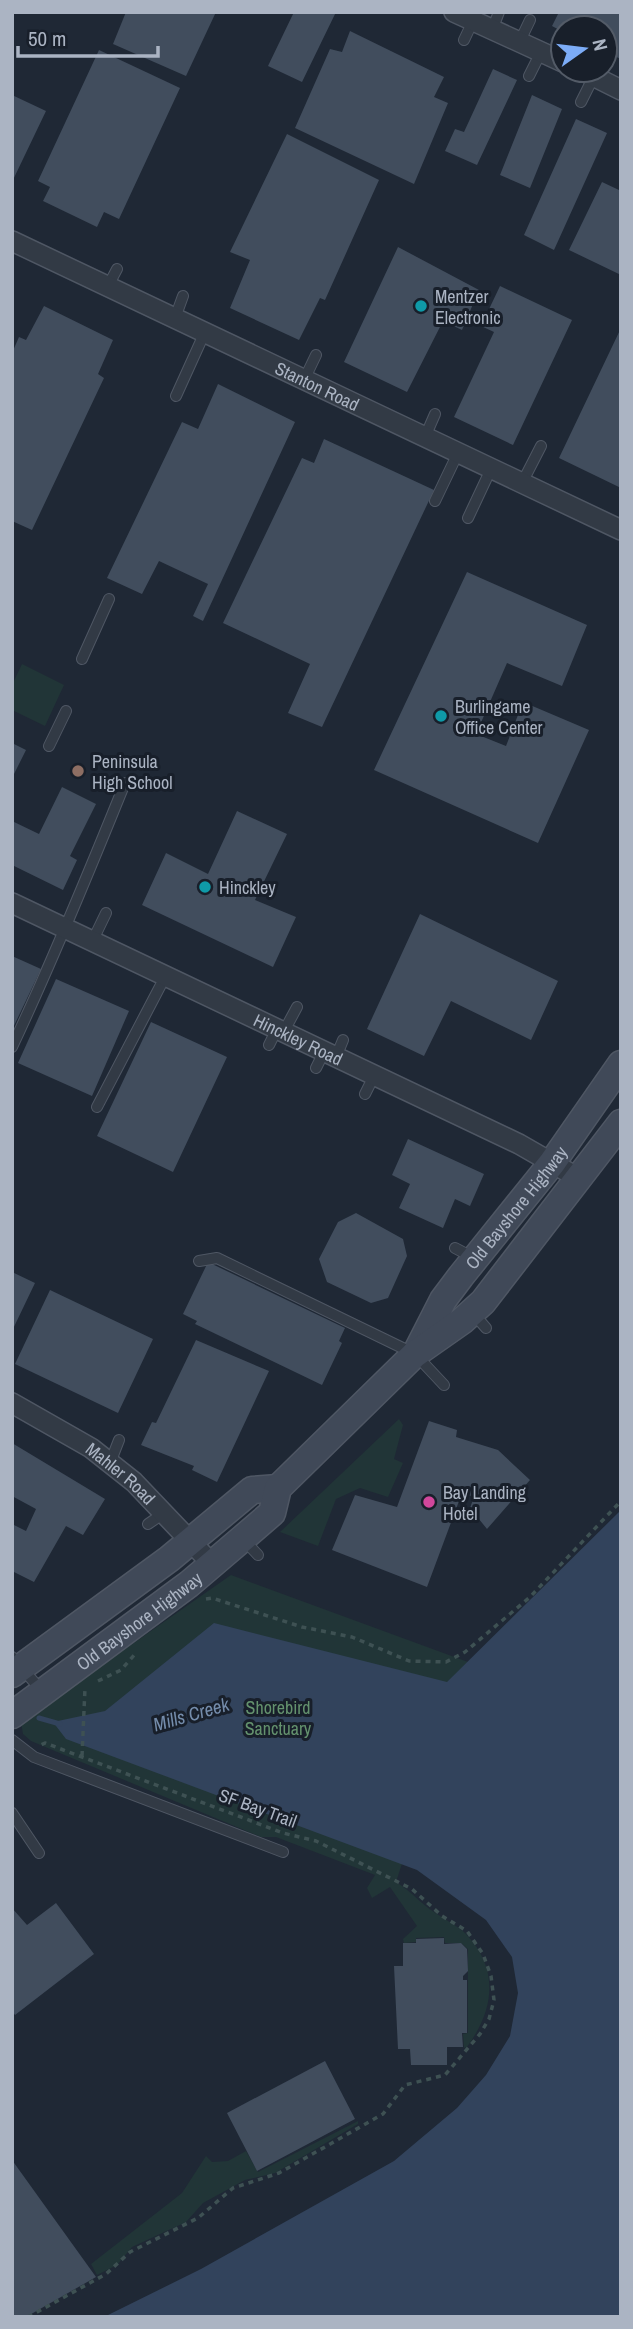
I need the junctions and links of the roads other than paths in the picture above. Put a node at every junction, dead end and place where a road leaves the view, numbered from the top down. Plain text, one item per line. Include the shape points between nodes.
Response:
1 (454, 12) edge
2 (530, 20) dead end
3 (473, 21) junction
4 (495, 21) edge
5 (464, 40) dead end
6 (519, 43) junction
7 (541, 52) junction
8 (549, 56) edge
9 (529, 76) dead end
10 (585, 84) edge
11 (581, 102) dead end
12 (12, 241) edge
13 (183, 296) dead end
14 (175, 318) junction
15 (205, 332) junction
16 (316, 355) dead end
17 (304, 380) junction
18 (176, 396) dead end
19 (435, 414) dead end
20 (425, 437) junction
21 (541, 446) dead end
22 (458, 453) junction
23 (491, 468) junction
24 (522, 484) junction
25 (435, 501) dead end
26 (468, 518) dead end
27 (621, 530) edge
28 (109, 598) dead end
29 (82, 659) dead end
30 (66, 711) dead end
31 (49, 746) dead end
32 (125, 783) dead end
33 (12, 903) edge
34 (106, 914) dead end
35 (63, 927) junction
36 (92, 942) junction
37 (165, 977) junction
38 (297, 1007) dead end
39 (276, 1036) junction
40 (12, 1047) edge
41 (621, 1064) edge
42 (374, 1076) junction
43 (365, 1094) dead end
44 (97, 1107) dead end
45 (620, 1124) edge
46 (552, 1163) junction
47 (580, 1179) junction
48 (199, 1261) dead end
49 (415, 1354) junction
50 (444, 1385) dead end
51 (12, 1403) edge
52 (120, 1440) dead end
53 (110, 1463) junction
54 (278, 1488) junction
55 (190, 1541) junction
56 (212, 1564) junction
57 (15, 1667) edge
58 (44, 1692) junction
59 (12, 1715) edge
60 (12, 1740) edge
61 (12, 1813) edge
62 (283, 1852) dead end
63 (39, 1853) dead end

1 - 3 street
2 - 6 lane
3 - 4 street
3 - 5 lane
4 - 6 street
6 - 7 street
7 - 8 street
7 - 9 lane
10 - 11 lane
12 - 14 street, Stanton Road via 113,278
13 - 14 lane
14 - 15 street, Stanton Road
15 - 17 street, Stanton Road
15 - 18 lane
16 - 17 lane
17 - 20 street, Stanton Road
19 - 20 lane
20 - 22 street, Stanton Road
21 - 24 lane
22 - 23 street, Stanton Road
22 - 25 lane
23 - 24 street, Stanton Road
23 - 26 lane
24 - 27 street, Stanton Road
28 - 29 lane
30 - 31 lane
32 - 35 lane
33 - 35 street, Hinckley Road
34 - 36 lane
35 - 36 street, Hinckley Road
35 - 40 lane via 59,946
36 - 37 street, Hinckley Road
37 - 39 street, Hinckley Road
37 - 44 lane
38 - 39 lane
39 - 42 street, Hinckley Road via 330,1054
41 - 46 main road, Old Bayshore Highway
42 - 43 lane
42 - 46 street, Hinckley Road
45 - 47 main road, Old Bayshore Highway
46 - 47 street, Hinckley Road
46 - 49 main road, Old Bayshore Highway via 465,1253
47 - 49 main road, Old Bayshore Highway via 479,1320
48 - 49 lane via 217,1258
49 - 50 lane
49 - 54 main road, Old Bayshore Highway
51 - 53 street, Mahler Road
52 - 53 lane
53 - 55 street, Mahler Road via 156,1518
54 - 55 main road, Old Bayshore Highway via 252,1490
54 - 56 main road, Old Bayshore Highway via 272,1513 250,1546
55 - 56 street, Mahler Road
55 - 57 main road, Old Bayshore Highway
56 - 58 main road, Old Bayshore Highway
57 - 58 lane
58 - 59 main road, Old Bayshore Highway
60 - 62 lane via 34,1757
61 - 63 lane

